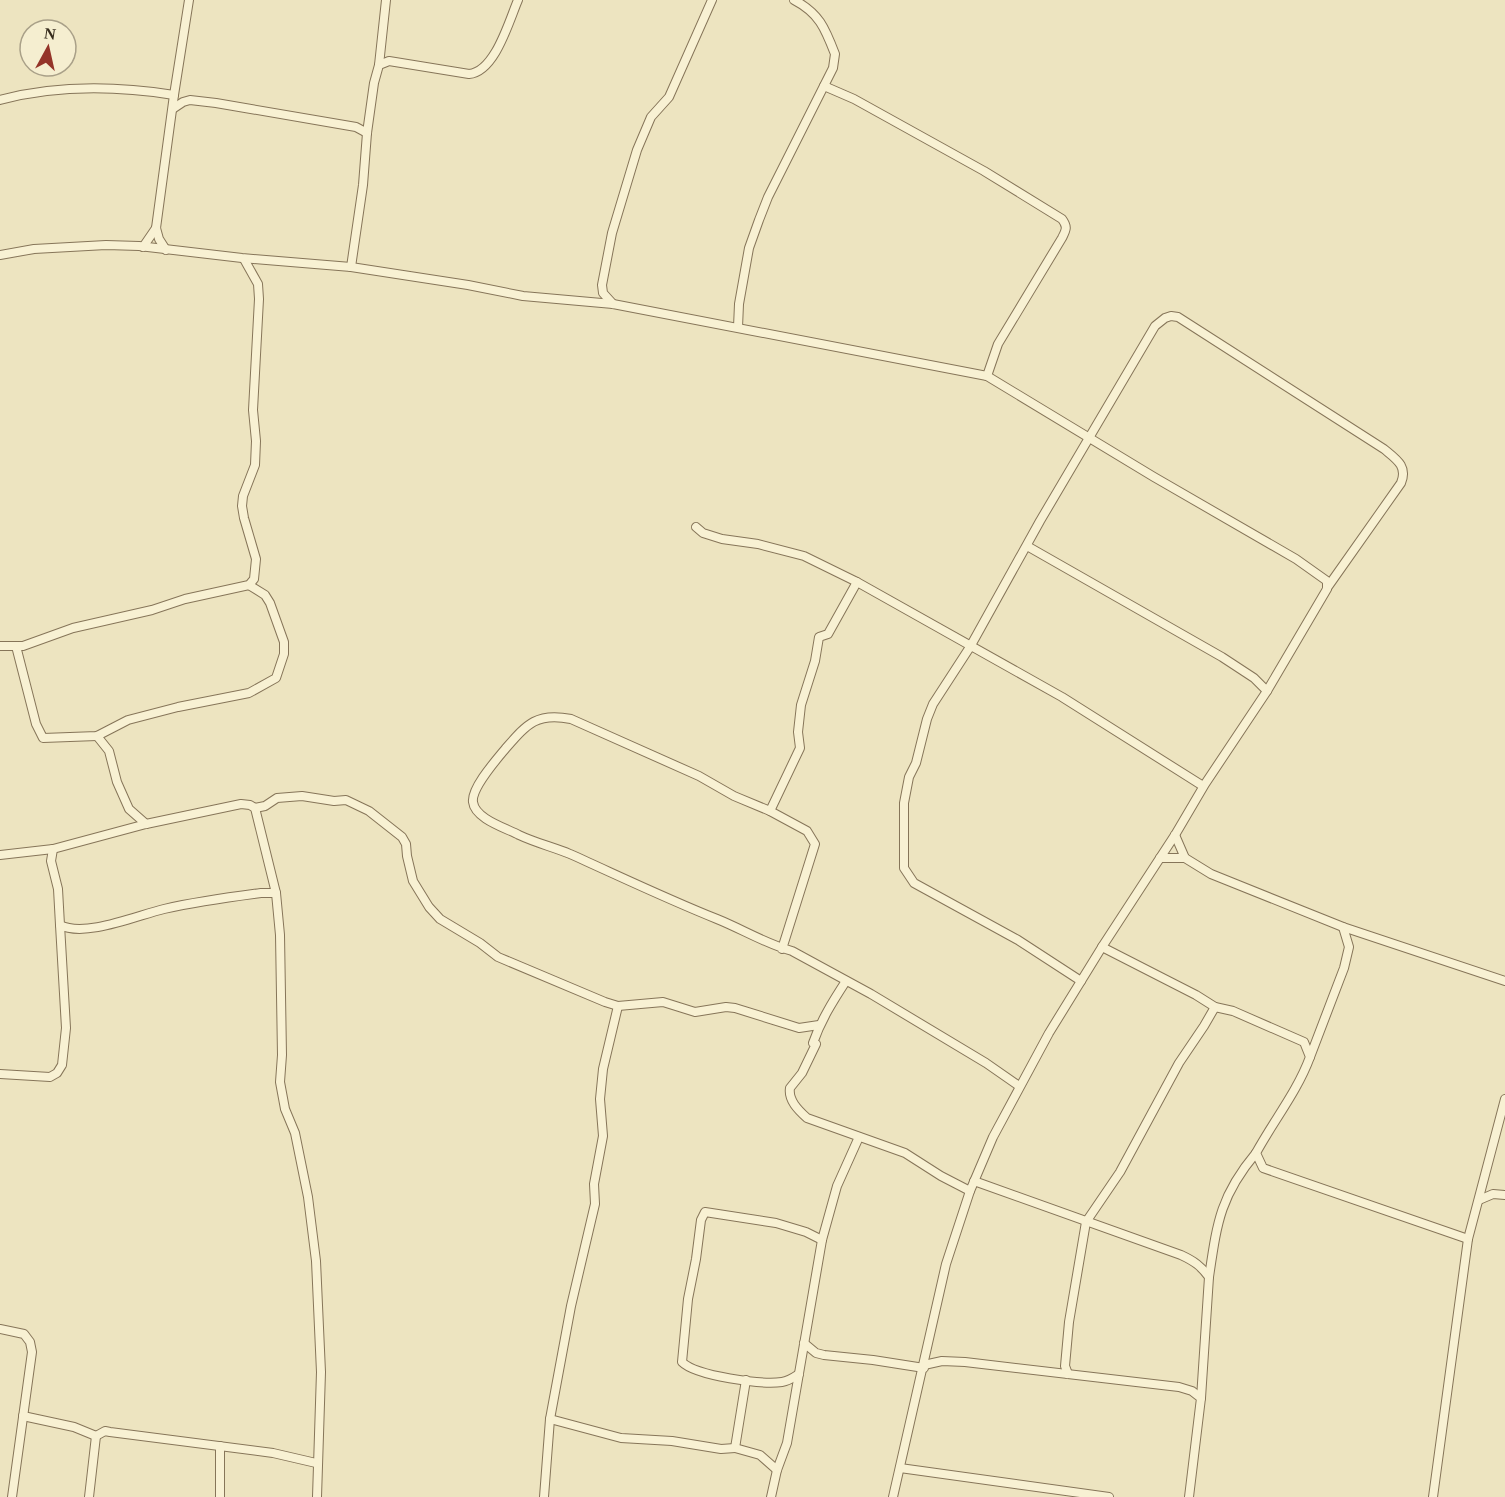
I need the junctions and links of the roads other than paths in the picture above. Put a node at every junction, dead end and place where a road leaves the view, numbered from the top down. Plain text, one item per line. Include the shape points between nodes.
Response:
1 (189, 0) edge
2 (386, 0) edge
3 (518, 0) edge
4 (712, 0) edge
5 (794, 0) edge
6 (379, 65) junction
7 (824, 86) junction
8 (174, 92) junction
9 (0, 100) edge
10 (188, 101) junction
11 (174, 108) junction
12 (367, 133) junction
13 (156, 228) junction
14 (143, 246) junction
15 (166, 249) junction
16 (0, 255) edge
17 (244, 259) junction
18 (351, 267) junction
19 (613, 304) junction
20 (738, 327) junction
21 (987, 376) junction
22 (1089, 437) junction
23 (696, 527) dead end
24 (1027, 546) junction
25 (857, 582) junction
26 (249, 585) junction
27 (1327, 589) junction
28 (0, 646) edge
29 (16, 646) junction
30 (970, 647) junction
31 (1267, 691) junction
32 (97, 736) junction
33 (1203, 786) junction
34 (255, 808) junction
35 (770, 811) junction
36 (146, 824) junction
37 (1175, 834) junction
38 (53, 849) junction
39 (0, 855) edge
40 (1160, 858) junction
41 (1185, 858) junction
42 (276, 893) junction
43 (60, 925) junction
44 (1343, 927) junction
45 (1364, 934) junction
46 (1102, 947) junction
47 (1349, 947) junction
48 (782, 949) junction
49 (846, 981) junction
50 (1082, 981) junction
51 (1505, 981) edge
52 (618, 1006) junction
53 (1215, 1007) junction
54 (819, 1025) junction
55 (1317, 1040) junction
56 (1304, 1042) junction
57 (1310, 1057) junction
58 (0, 1074) edge
59 (1019, 1086) junction
60 (1505, 1100) edge
61 (859, 1137) junction
62 (1256, 1152) junction
63 (1243, 1168) junction
64 (1263, 1168) junction
65 (974, 1182) junction
66 (970, 1191) junction
67 (1505, 1195) edge
68 (1479, 1200) junction
69 (1086, 1222) junction
70 (1468, 1239) junction
71 (822, 1240) junction
72 (1209, 1277) junction
73 (0, 1329) edge
74 (804, 1343) junction
75 (816, 1353) junction
76 (801, 1360) junction
77 (924, 1366) junction
78 (1067, 1370) junction
79 (799, 1374) junction
80 (746, 1380) junction
81 (779, 1383) junction
82 (795, 1396) junction
83 (1201, 1398) junction
84 (22, 1416) junction
85 (550, 1419) junction
86 (96, 1436) junction
87 (220, 1446) junction
88 (735, 1448) junction
89 (316, 1463) junction
90 (900, 1468) junction
91 (777, 1470) junction
92 (12, 1497) edge
93 (90, 1497) edge
94 (220, 1497) edge
95 (317, 1497) edge
96 (544, 1497) edge
97 (771, 1497) edge
98 (893, 1497) edge
99 (1107, 1497) edge
100 (1190, 1497) edge
101 (1433, 1497) edge

1 - 8 street
2 - 6 street
3 - 6 street via 492,59 481,71 469,74 389,61
4 - 19 street via 669,97 651,117 629,172 602,285 603,293
5 - 7 street via 818,17 835,54
6 - 12 street
7 - 20 street via 768,197 749,248
7 - 21 street via 1014,188 1066,224 1062,238 998,344
8 - 9 street via 78,89 32,92
8 - 10 street
8 - 11 street
10 - 11 street
10 - 12 street via 357,127
11 - 13 street
12 - 18 street
13 - 14 street
13 - 15 street
14 - 15 street
14 - 16 street via 72,246
15 - 17 street
17 - 18 street
17 - 26 street via 258,284 259,299 253,410 255,465 242,506 256,559 254,579
18 - 19 street via 523,296
19 - 20 street
20 - 21 street
21 - 22 street
22 - 24 street
22 - 27 street via 1296,559 1326,581
22 - 27 street via 1160,321 1178,317 1194,326 1384,449 1403,467 1401,483
23 - 25 street via 722,539 804,556
24 - 30 street
24 - 31 street via 1222,657
25 - 30 street
25 - 35 street via 828,634 819,637 801,705 800,748
26 - 29 street
26 - 32 street via 265,595 285,642 276,678 249,693 128,720
27 - 31 street
28 - 29 street
29 - 32 street via 43,738
30 - 33 street via 1062,697
30 - 50 street via 933,704 909,777 904,803 904,868 914,883 1018,940
31 - 33 street
32 - 36 street via 109,751 129,809
33 - 37 street
34 - 36 street via 241,804
34 - 42 street
34 - 52 street via 277,798 302,796 346,800 369,811 402,837 413,881 440,919 498,957
35 - 48 street via 807,831 815,844
35 - 48 street via 571,719 546,717 526,726 501,754 472,802 485,819 533,842 570,854
36 - 38 street
37 - 40 street
37 - 41 street
38 - 39 street
38 - 43 street via 51,861 58,889
40 - 41 street
40 - 46 street
41 - 44 street via 1220,878
42 - 43 street via 261,892 162,909 138,918 75,930
42 - 89 street via 282,987 280,1082 308,1197 316,1261 321,1372
43 - 58 street via 66,1028 62,1065 50,1077
44 - 45 street
44 - 47 street
45 - 47 street
45 - 51 street
46 - 50 street
46 - 53 street
47 - 55 street
48 - 49 street
49 - 54 street
49 - 59 street
50 - 59 street
52 - 54 street via 663,1002 696,1012 735,1008 799,1028
52 - 85 street via 603,1069 603,1136 594,1184 595,1204
53 - 56 street
53 - 69 street via 1179,1063 1120,1172
54 - 61 street via 813,1043 816,1044 790,1088 790,1098 807,1118
55 - 56 street
55 - 57 street
56 - 57 street
57 - 62 street via 1295,1092
59 - 65 street
60 - 68 street
61 - 66 street via 904,1153
61 - 71 street via 837,1186
62 - 63 street
62 - 64 street
63 - 64 street
63 - 72 street via 1227,1194 1216,1226
64 - 70 street
65 - 66 street
65 - 69 street
66 - 77 street via 946,1264
67 - 68 street via 1493,1194
68 - 70 street
69 - 72 street via 1189,1258
69 - 78 street via 1068,1323
70 - 101 street
71 - 74 street
71 - 80 street via 776,1223 712,1212 702,1215 682,1362 687,1368
72 - 83 street
73 - 84 street via 24,1334 30,1342 31,1366
74 - 75 street
74 - 76 street
75 - 76 street
75 - 77 street
76 - 79 street
77 - 78 street via 956,1361
77 - 90 street
78 - 83 street via 1179,1387
79 - 81 street
79 - 82 street
80 - 81 street
80 - 88 street
81 - 82 street
82 - 91 street via 787,1443
83 - 100 street
84 - 86 street
84 - 92 street
85 - 88 street via 621,1438
85 - 96 street
86 - 87 street via 105,1431
86 - 93 street
87 - 89 street
87 - 94 street
88 - 91 street via 760,1455
89 - 95 street
90 - 98 street
90 - 99 street
91 - 97 street

